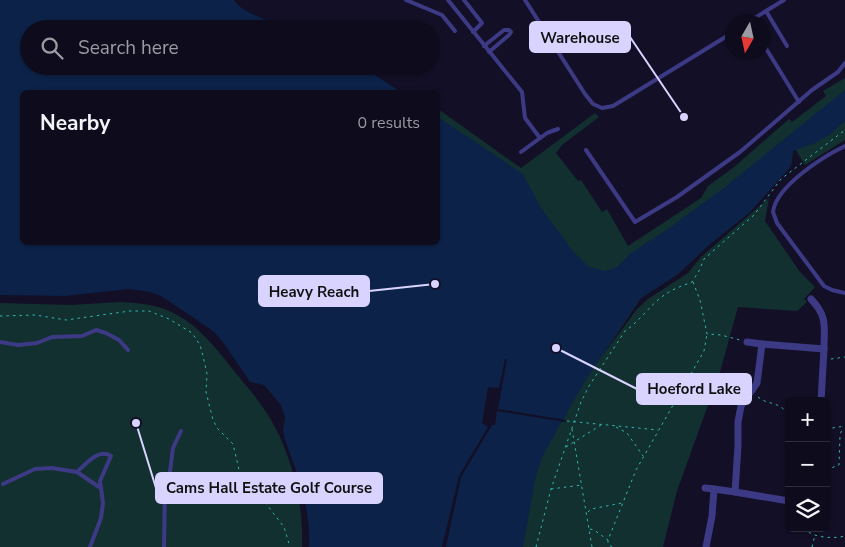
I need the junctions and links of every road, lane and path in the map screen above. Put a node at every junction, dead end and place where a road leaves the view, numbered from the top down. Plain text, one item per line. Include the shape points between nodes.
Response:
1 (406, 0) edge
2 (448, 0) edge
3 (464, 0) edge
4 (525, 0) edge
5 (784, 0) edge
6 (766, 11) junction
7 (759, 15) edge
8 (454, 31) dead end
9 (473, 32) junction
10 (725, 36) edge
11 (484, 46) junction
12 (787, 46) dead end
13 (489, 52) junction
14 (770, 55) edge
15 (845, 63) edge
16 (799, 102) junction
17 (558, 129) dead end
18 (845, 130) edge
19 (540, 138) junction
20 (845, 146) edge
21 (586, 150) dead end
22 (521, 152) dead end
23 (692, 282) junction
24 (845, 293) edge
25 (811, 299) dead end
26 (0, 316) edge
27 (707, 334) junction
28 (0, 342) edge
29 (747, 342) joint
30 (762, 344) junction
31 (824, 349) junction
32 (128, 350) dead end
33 (845, 357) edge
34 (824, 359) junction
35 (751, 392) junction
36 (821, 397) edge
37 (785, 412) edge
38 (567, 421) dead end
39 (574, 422) junction
40 (602, 424) junction
41 (614, 425) junction
42 (844, 426) edge
43 (830, 428) edge
44 (572, 429) junction
45 (659, 430) junction
46 (181, 431) dead end
47 (574, 442) junction
48 (566, 448) junction
49 (643, 457) junction
50 (830, 468) edge
51 (77, 472) junction
52 (169, 479) junction
53 (4, 484) dead end
54 (176, 484) dead end
55 (582, 485) junction
56 (99, 487) junction
57 (704, 488) dead end
58 (551, 489) junction
59 (714, 489) junction
60 (735, 492) junction
61 (785, 500) edge
62 (623, 502) junction
63 (588, 512) junction
64 (589, 529) junction
65 (807, 532) edge
66 (815, 535) junction
67 (845, 536) edge
68 (608, 540) junction
69 (90, 547) edge
70 (164, 547) edge
71 (290, 547) edge
72 (536, 547) edge
73 (592, 547) edge
74 (612, 547) edge
75 (706, 547) edge
76 (812, 547) edge

1 - 8 lane via 442,15
2 - 9 lane
3 - 9 lane via 482,23
4 - 10 lane via 585,94 602,108 613,106
5 - 6 lane
6 - 7 lane
6 - 12 lane
9 - 11 lane
11 - 13 lane
11 - 13 lane via 504,30 510,31 510,36
13 - 19 lane via 522,92 526,118
14 - 16 lane
15 - 16 lane
16 - 21 lane via 740,152 635,222
17 - 19 lane
18 - 23 path via 781,179 754,215 704,259
19 - 22 lane
20 - 24 lane via 826,156 790,185 778,198 773,212 824,286
23 - 27 path via 700,300
23 - 39 path via 663,296 624,331 589,386
25 - 31 street via 823,316
26 - 71 path via 35,315 66,320 148,311 192,333 204,356 206,392 213,420 233,444 240,474 284,527
27 - 29 path
27 - 45 path via 704,351
28 - 32 lane via 36,343 52,337 82,336 96,330 119,340
29 - 30 street
30 - 31 street
30 - 35 street via 760,370
31 - 34 street
33 - 34 path
34 - 36 street
35 - 37 path
35 - 60 street via 741,406 738,422
38 - 39 path
39 - 40 path
39 - 44 path
40 - 41 path
40 - 47 path
41 - 45 path
41 - 49 path via 627,433
42 - 43 path
42 - 50 path via 840,435 839,465
44 - 47 path
44 - 48 path
45 - 49 path
46 - 52 lane via 172,448
47 - 48 path
47 - 55 path
48 - 58 path
49 - 62 path
51 - 53 lane via 35,469
51 - 56 lane
51 - 56 lane via 95,456 111,456
52 - 54 lane
52 - 70 lane via 165,484
55 - 58 path
55 - 63 path
56 - 69 lane via 103,504 101,518
57 - 59 street
58 - 72 path
59 - 60 street
59 - 75 street
60 - 61 street
62 - 63 path
62 - 68 path
63 - 64 path
64 - 68 path
64 - 73 path
65 - 66 path
66 - 67 path
66 - 76 path
68 - 74 path

